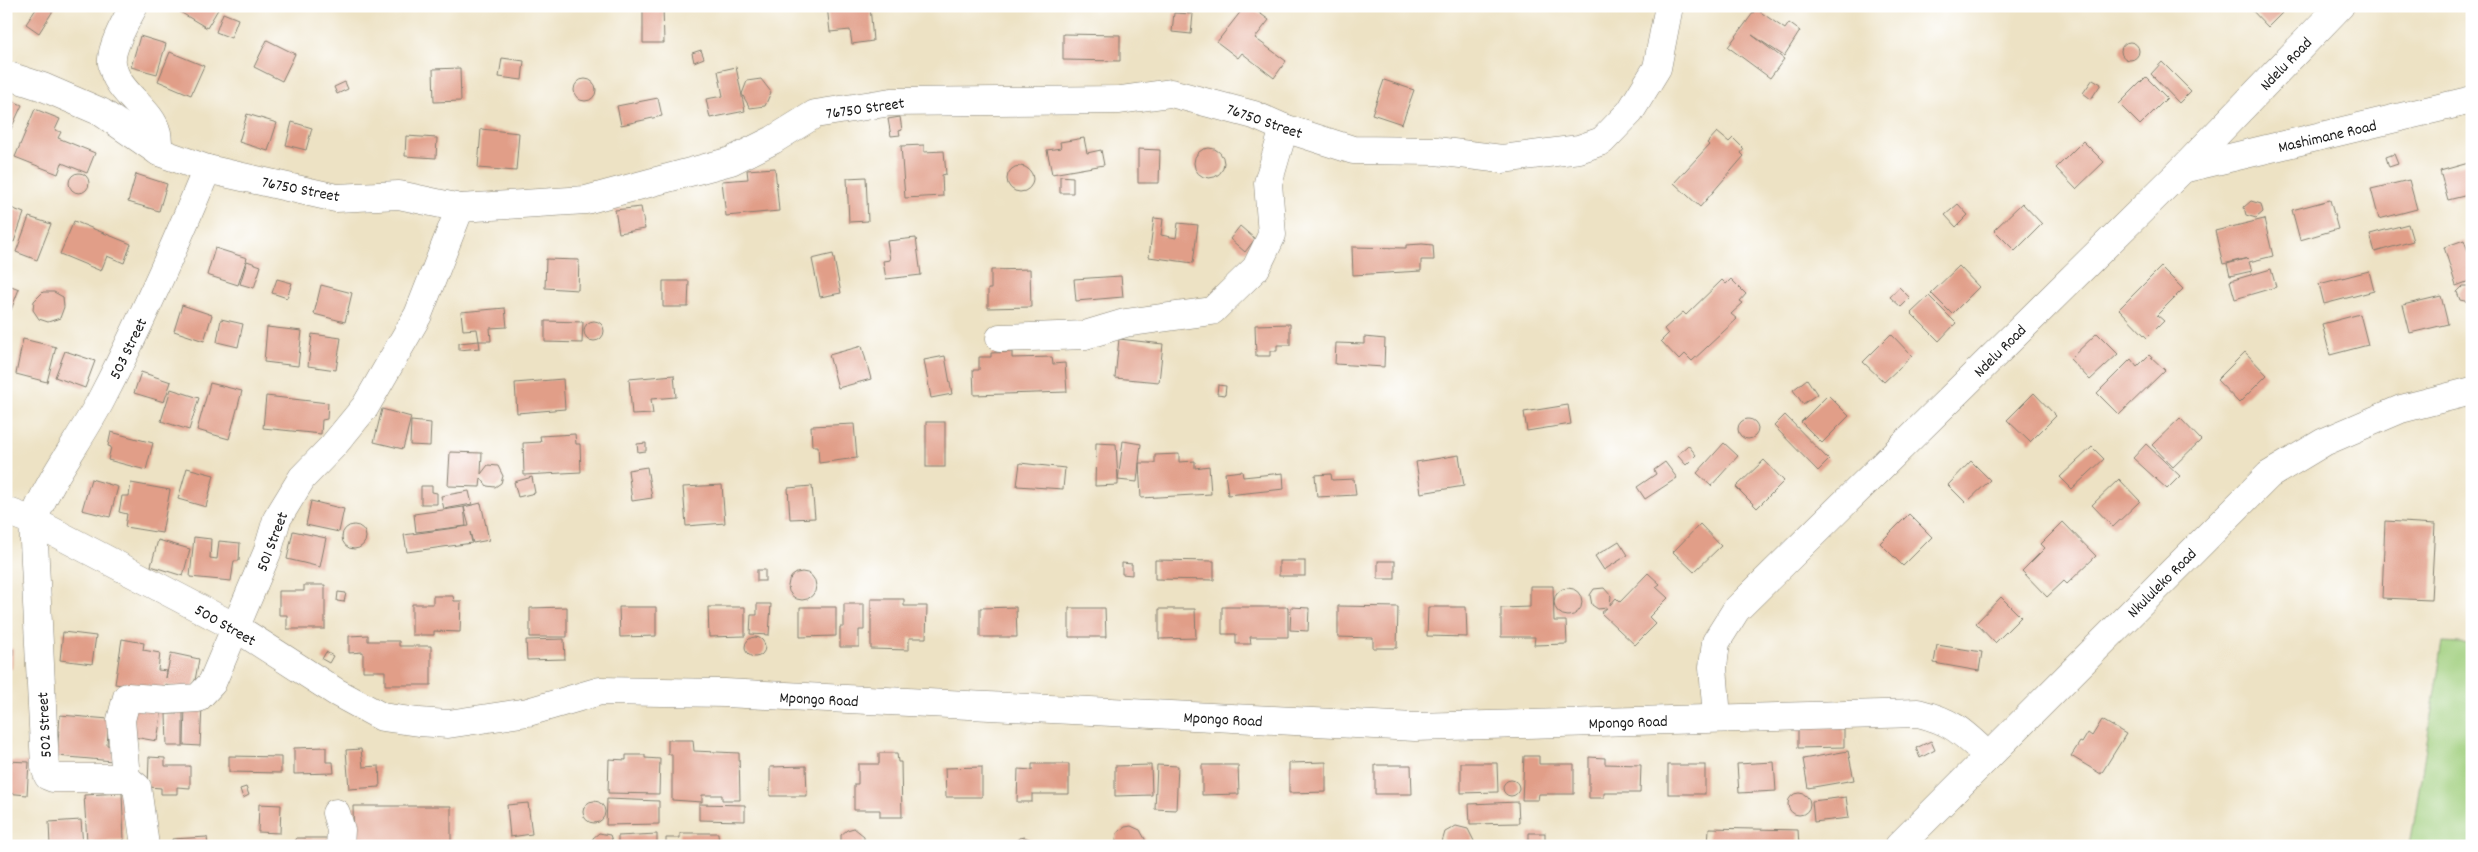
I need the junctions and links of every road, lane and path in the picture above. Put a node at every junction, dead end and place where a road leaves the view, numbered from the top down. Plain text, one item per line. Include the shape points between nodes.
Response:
1 (134, 6) edge
2 (1669, 6) edge
3 (2340, 6) edge
4 (6, 76) edge
5 (2472, 100) edge
6 (1284, 128) junction
7 (159, 152) junction
8 (207, 169) junction
9 (2183, 169) junction
10 (460, 208) junction
11 (1000, 338) dead end
12 (2472, 391) edge
13 (6, 511) edge
14 (33, 521) junction
15 (236, 628) junction
16 (1717, 718) junction
17 (448, 724) joint
18 (1988, 756) junction
19 (126, 778) junction
20 (336, 814) dead end
21 (145, 846) edge
22 (340, 846) edge
23 (1898, 846) edge

1 - 7 street via 118,38 111,62 120,85 157,131
2 - 6 street, 76750 Street via 1657,68 1630,112 1602,141 1579,150 1502,159 1436,151 1353,150
3 - 9 street, Ndelu Road
4 - 7 street, 76750 Street via 43,87 101,112
5 - 9 street, Mashimane Road
6 - 10 street, 76750 Street via 1254,115 1171,93 1120,100 891,102 815,114 730,161 586,200
6 - 11 street via 1268,183 1272,236 1256,268 1212,311 1126,323 1085,335
7 - 8 street, 76750 Street
8 - 10 street, 76750 Street via 336,198 399,195
8 - 14 street, 503 Street via 159,284 101,400
9 - 16 street, Ndelu Road via 1736,610 1716,642 1713,666
10 - 15 street, 501 Street via 418,315 365,407 302,478 277,519 267,553
12 - 18 street, Nkululeko Road via 2401,409 2324,442 2269,475
13 - 14 street, 500 Street
14 - 15 street, 500 Street
14 - 19 street, 502 Street via 48,776 86,780
15 - 17 street, 500 Street via 336,692 382,717
15 - 19 street, 501 Street via 212,683 198,698 127,697 121,720
16 - 17 street, Mpongo Road via 1415,727 725,693 600,691 528,712
16 - 18 street, Mpongo Road via 1918,713 1942,719
18 - 23 street, Nkululeko Road
19 - 21 street via 137,787
20 - 22 street via 341,830

